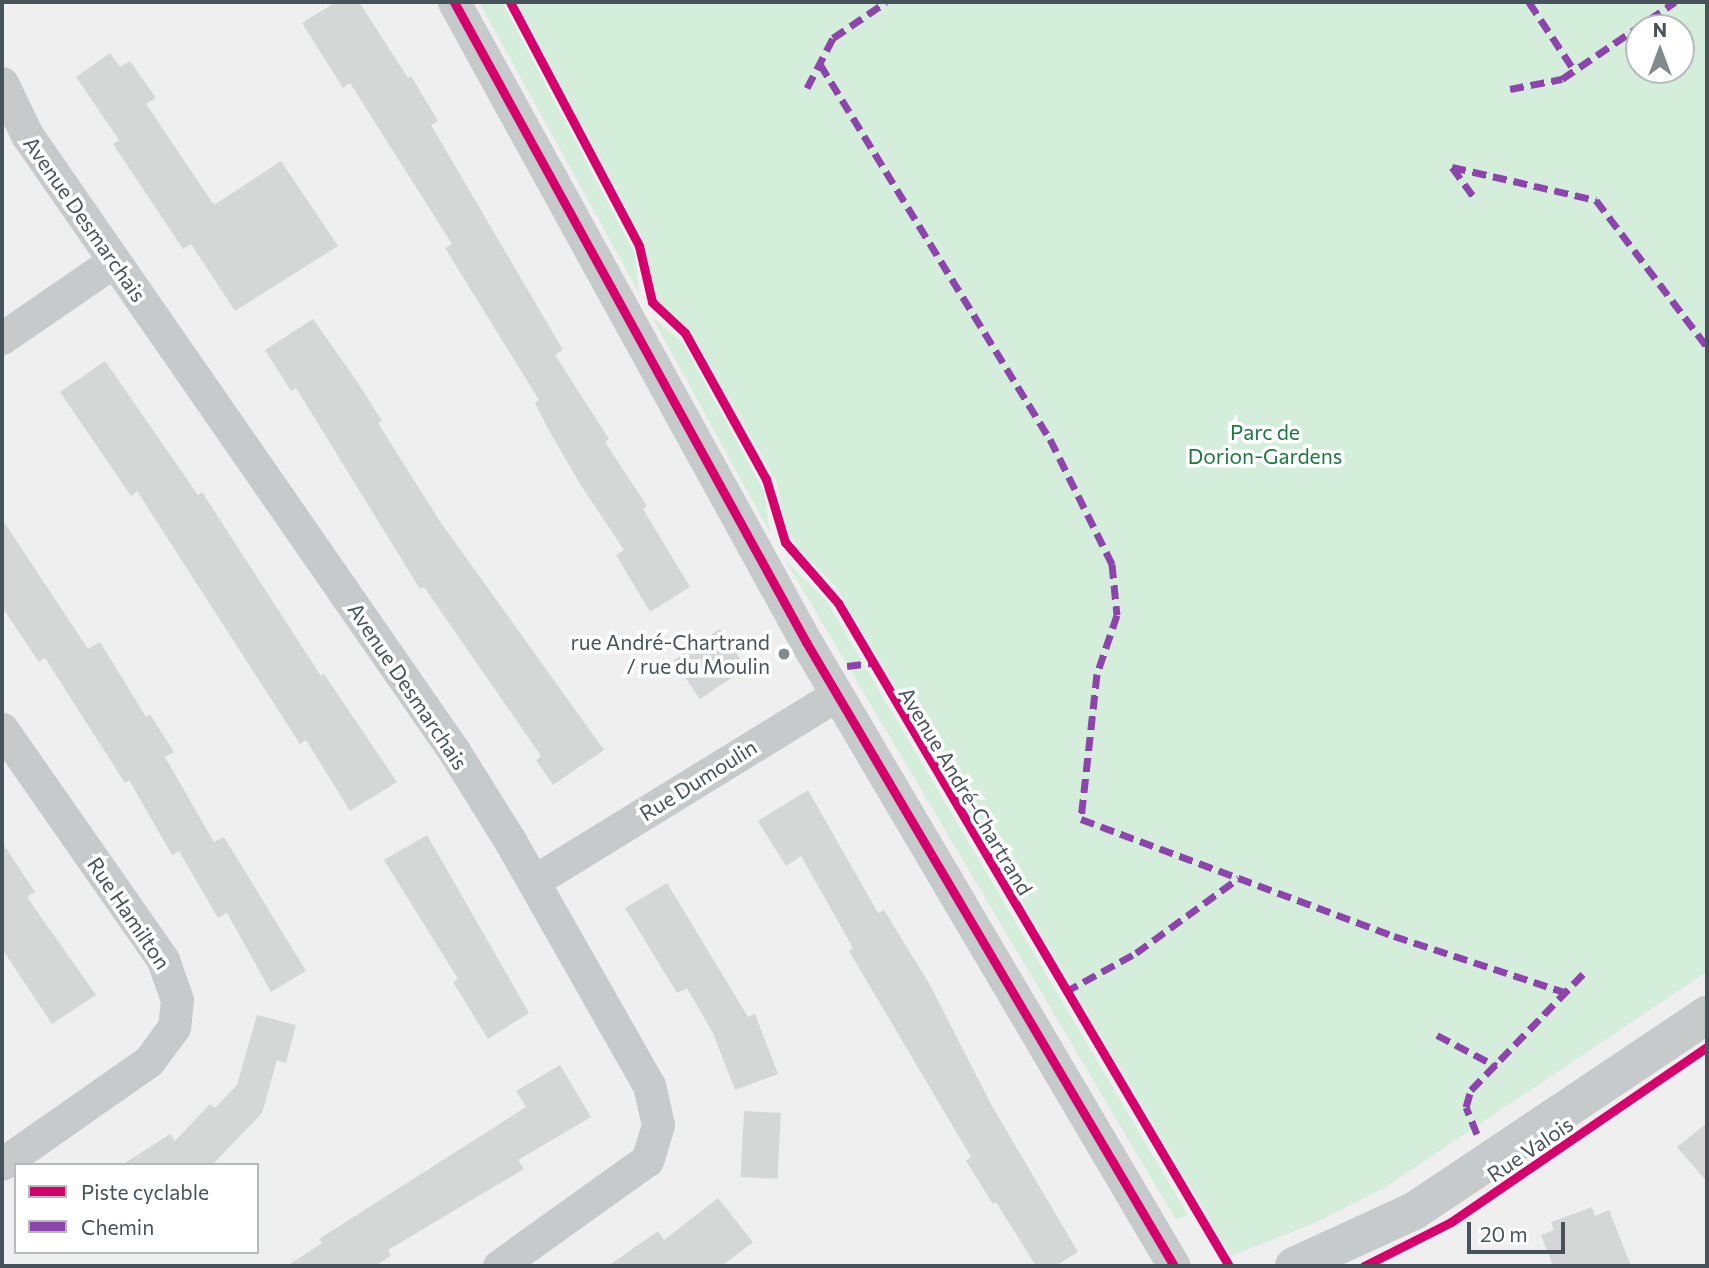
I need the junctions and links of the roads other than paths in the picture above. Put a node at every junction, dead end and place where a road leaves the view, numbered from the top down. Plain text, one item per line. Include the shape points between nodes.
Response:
1 (454, 2) edge
2 (2, 83) edge
3 (114, 261) junction
4 (2, 338) edge
5 (836, 695) junction
6 (2, 729) edge
7 (534, 881) junction
8 (1707, 1015) edge
9 (2, 1164) edge
10 (499, 1266) edge
11 (1174, 1266) edge
12 (1294, 1266) edge

1 - 5 street via 623,317
2 - 3 street, Avenue Desmarchais via 27,135
3 - 4 street
3 - 7 street, Avenue Desmarchais via 453,751
5 - 7 street, Rue Dumoulin
5 - 11 street
6 - 9 street, Rue Hamilton via 158,952 177,1000 174,1027 149,1061
7 - 10 street, Avenue Desmarchais via 639,1065 655,1100 659,1125 653,1150 638,1170
8 - 12 street, Rue Valois via 1414,1211

